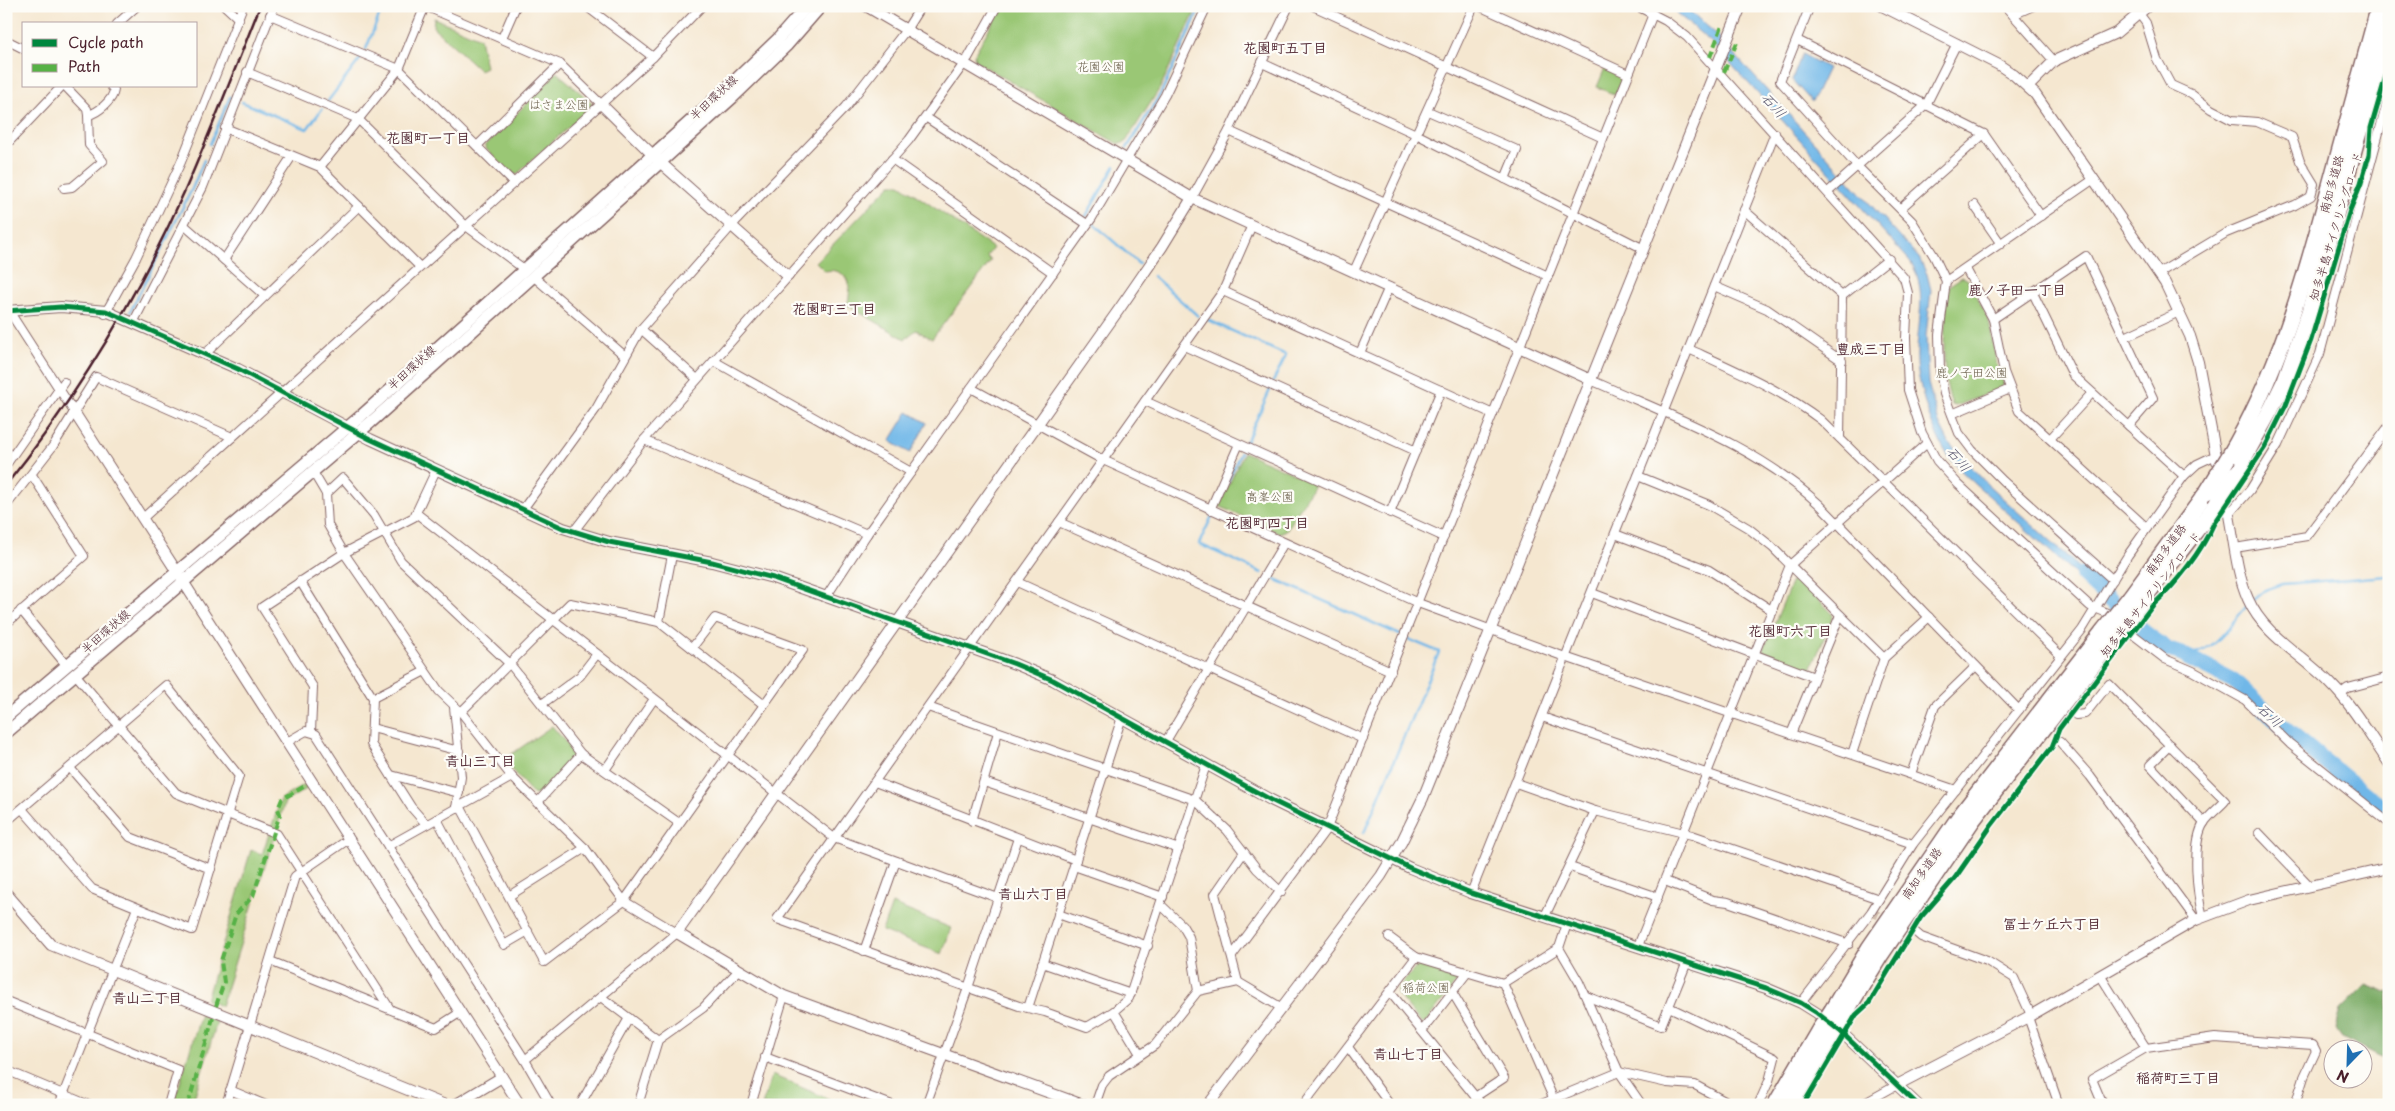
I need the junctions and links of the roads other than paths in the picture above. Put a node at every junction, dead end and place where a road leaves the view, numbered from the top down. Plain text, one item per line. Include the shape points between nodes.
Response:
1 (137, 6) edge
2 (225, 6) edge
3 (243, 6) edge
4 (274, 6) edge
5 (425, 6) edge
6 (516, 6) edge
7 (586, 6) edge
8 (702, 6) edge
9 (807, 6) edge
10 (821, 6) edge
11 (866, 6) edge
12 (921, 6) edge
13 (997, 6) edge
14 (1207, 6) edge
15 (1289, 6) edge
16 (1313, 6) edge
17 (1474, 6) edge
18 (1478, 6) edge
19 (1636, 6) edge
20 (1741, 6) edge
21 (1810, 6) edge
22 (1882, 6) edge
23 (2005, 6) edge
24 (2033, 6) edge
25 (2148, 6) edge
26 (2379, 6) edge
27 (1653, 14) junction
28 (270, 15) junction
29 (2013, 15) junction
30 (2140, 15) junction
31 (239, 19) junction
32 (119, 22) edge
33 (2389, 24) edge
34 (906, 30) junction
35 (502, 38) junction
36 (6, 40) edge
37 (1797, 40) junction
38 (1957, 44) junction
39 (22, 49) edge
40 (653, 57) junction
41 (2054, 61) junction
42 (964, 63) junction
43 (1262, 63) junction
44 (560, 64) junction
45 (1447, 67) junction
46 (399, 68) junction
47 (1716, 69) junction
48 (247, 72) junction
49 (1628, 74) junction
50 (2028, 87) junction
51 (62, 88) edge
52 (66, 88) edge
53 (112, 88) edge
54 (2389, 95) edge
55 (601, 104) junction
56 (1926, 105) junction
57 (1428, 111) junction
58 (2386, 114) edge
59 (88, 115) junction
60 (926, 118) junction
61 (358, 119) junction
62 (225, 128) junction
63 (1229, 131) junction
64 (1775, 133) junction
65 (1984, 134) junction
66 (1418, 135) junction
67 (1603, 138) junction
68 (6, 145) edge
69 (477, 146) junction
70 (292, 156) junction
71 (657, 159) junction
72 (892, 159) junction
73 (1126, 159) junction
74 (320, 167) junction
75 (1856, 167) junction
76 (1505, 178) junction
77 (2094, 180) junction
78 (514, 183) junction
79 (64, 188) dead end
80 (1828, 192) junction
81 (1192, 198) junction
82 (1386, 203) junction
83 (1974, 205) dead end
84 (359, 206) junction
85 (1901, 208) junction
86 (1744, 210) junction
87 (1573, 213) junction
88 (2041, 216) junction
89 (1087, 224) junction
90 (184, 225) junction
91 (1252, 225) junction
92 (466, 226) junction
93 (731, 227) junction
94 (2002, 244) junction
95 (1644, 249) junction
96 (1889, 259) junction
97 (224, 260) junction
98 (420, 267) junction
99 (1966, 269) junction
100 (1354, 271) junction
101 (528, 273) junction
102 (1053, 273) junction
103 (2159, 273) junction
104 (788, 276) junction
105 (1548, 276) junction
106 (1946, 281) junction
107 (1714, 286) junction
108 (1389, 287) junction
109 (1223, 291) junction
110 (2033, 293) junction
111 (265, 296) junction
112 (1842, 296) junction
113 (8, 311) edge
114 (2179, 312) junction
115 (105, 313) junction
116 (1993, 319) junction
117 (134, 323) junction
118 (640, 329) junction
119 (2125, 337) junction
120 (1184, 346) junction
121 (1520, 348) junction
122 (1689, 349) junction
123 (1360, 353) junction
124 (205, 354) junction
125 (625, 356) junction
126 (714, 361) junction
127 (1842, 362) junction
128 (697, 379) junction
129 (1591, 380) junction
130 (62, 385) junction
131 (971, 388) junction
132 (2010, 389) junction
133 (1441, 390) junction
134 (282, 391) junction
135 (2092, 392) junction
136 (1145, 401) junction
137 (74, 412) junction
138 (1664, 413) junction
139 (1493, 414) junction
140 (1952, 414) junction
141 (1037, 423) junction
142 (2129, 426) junction
143 (2389, 426) edge
144 (353, 430) junction
145 (232, 437) junction
146 (1840, 438) junction
147 (2050, 439) junction
148 (644, 440) junction
149 (1927, 443) junction
150 (1239, 444) junction
151 (1416, 451) junction
152 (2220, 458) junction
153 (8, 459) edge
154 (1103, 460) junction
155 (436, 470) junction
156 (313, 472) junction
157 (911, 472) junction
158 (32, 475) junction
159 (1638, 476) junction
160 (2184, 476) junction
161 (1884, 482) junction
162 (326, 494) junction
163 (6, 506) edge
164 (2219, 506) junction
165 (523, 509) junction
166 (1210, 510) junction
167 (1390, 513) junction
168 (416, 514) junction
169 (143, 518) junction
170 (1060, 522) junction
171 (1838, 524) junction
172 (2147, 528) junction
173 (574, 531) junction
174 (384, 532) junction
175 (867, 534) junction
176 (1615, 534) junction
177 (1444, 537) junction
178 (1284, 543) junction
179 (2235, 548) junction
180 (344, 553) junction
181 (672, 555) junction
182 (1790, 565) junction
183 (177, 572) junction
184 (2113, 580) junction
185 (300, 581) junction
186 (183, 582) junction
187 (1016, 582) junction
188 (1592, 593) junction
189 (826, 597) junction
190 (1418, 603) junction
191 (1246, 606) junction
192 (21, 610) junction
193 (1773, 610) junction
194 (2096, 610) junction
195 (2107, 613) dead end
196 (1840, 615) junction
197 (1928, 617) junction
198 (553, 620) junction
199 (659, 622) junction
200 (897, 622) junction
201 (6, 624) edge
202 (1492, 630) junction
203 (2135, 636) dead end
204 (970, 647) junction
205 (692, 648) junction
206 (597, 654) junction
207 (1755, 655) junction
208 (2061, 656) junction
209 (1565, 657) junction
210 (1884, 658) junction
211 (510, 664) junction
212 (67, 666) junction
213 (1976, 666) junction
214 (1209, 670) junction
215 (425, 671) junction
216 (1391, 671) junction
217 (76, 675) junction
218 (2389, 677) edge
219 (1814, 678) junction
220 (2038, 686) junction
221 (2045, 692) tunnel mouth
222 (2340, 694) junction
223 (373, 698) junction
224 (654, 699) junction
225 (542, 704) junction
226 (763, 704) junction
227 (454, 707) junction
228 (928, 707) junction
229 (2019, 710) junction
230 (461, 712) junction
231 (1732, 713) junction
232 (2076, 716) dead end
233 (6, 717) edge
234 (1122, 717) junction
235 (1542, 717) junction
236 (118, 726) junction
237 (372, 728) junction
238 (311, 731) junction
239 (998, 732) junction
240 (6, 733) edge
241 (1791, 734) junction
242 (1363, 739) junction
243 (287, 742) junction
244 (1166, 742) junction
245 (2060, 742) dead end
246 (2170, 745) junction
247 (458, 751) junction
248 (581, 754) junction
249 (1852, 754) junction
250 (727, 756) junction
251 (2389, 763) edge
252 (1206, 765) junction
253 (70, 768) junction
254 (1105, 769) junction
255 (605, 770) junction
256 (1707, 774) junction
257 (1911, 774) junction
258 (390, 775) junction
259 (512, 778) junction
260 (875, 782) junction
261 (984, 782) junction
262 (1516, 783) junction
263 (1956, 790) junction
264 (459, 793) junction
265 (776, 793) junction
266 (1195, 800) junction
267 (537, 803) junction
268 (458, 807) junction
269 (22, 809) junction
270 (1596, 811) junction
271 (228, 814) junction
272 (1089, 818) junction
273 (437, 819) junction
274 (972, 821) junction
275 (6, 822) edge
276 (679, 823) junction
277 (2204, 823) junction
278 (2389, 823) edge
279 (426, 824) junction
280 (1327, 828) junction
281 (2259, 832) dead end
282 (1684, 833) junction
283 (834, 838) junction
284 (1018, 838) junction
285 (349, 839) junction
286 (1913, 844) junction
287 (388, 846) junction
288 (585, 848) junction
289 (1178, 850) junction
290 (1244, 852) junction
291 (1392, 859) junction
292 (896, 861) junction
293 (1075, 863) junction
294 (1570, 867) junction
295 (2389, 868) edge
296 (211, 869) junction
297 (301, 870) junction
298 (1665, 881) junction
299 (2309, 885) junction
300 (1281, 892) junction
301 (6, 893) edge
302 (1471, 893) junction
303 (509, 896) junction
304 (1658, 897) junction
305 (998, 898) junction
306 (1880, 899) junction
307 (624, 901) junction
308 (1162, 901) junction
309 (137, 908) junction
310 (1058, 914) junction
311 (1545, 916) junction
312 (2199, 918) junction
313 (1567, 924) junction
314 (528, 931) junction
315 (1914, 931) tunnel mouth
316 (677, 933) junction
317 (1390, 937) dead end
318 (1849, 944) junction
319 (1148, 946) junction
320 (1638, 946) junction
321 (1560, 948) junction
322 (864, 951) junction
323 (1232, 956) junction
324 (1416, 957) junction
325 (270, 961) junction
326 (1687, 962) junction
327 (1042, 963) junction
328 (739, 970) junction
329 (112, 971) junction
330 (1467, 973) junction
331 (2100, 975) junction
332 (1238, 982) junction
333 (1503, 984) junction
334 (968, 988) junction
335 (1198, 991) junction
336 (1390, 992) junction
337 (1452, 992) junction
338 (1131, 994) junction
339 (784, 996) junction
340 (1586, 996) junction
341 (601, 997) junction
342 (6, 1001) edge
343 (1801, 1003) junction
344 (1670, 1007) junction
345 (1028, 1008) junction
346 (1282, 1008) junction
347 (390, 1009) junction
348 (1114, 1011) junction
349 (461, 1012) junction
350 (2030, 1016) junction
351 (629, 1018) junction
352 (250, 1026) junction
353 (1422, 1031) junction
354 (88, 1033) junction
355 (1824, 1035) junction
356 (658, 1040) junction
357 (1348, 1047) junction
358 (2146, 1048) junction
359 (945, 1054) junction
360 (1140, 1054) junction
361 (765, 1057) junction
362 (525, 1060) junction
363 (6, 1070) edge
364 (1619, 1072) junction
365 (502, 1076) junction
366 (1897, 1085) junction
367 (230, 1090) junction
368 (63, 1094) junction
369 (1475, 1097) junction
370 (1550, 1102) edge
371 (1306, 1104) edge
372 (59, 1105) edge
373 (89, 1105) edge
374 (168, 1105) edge
375 (226, 1105) edge
376 (266, 1105) edge
377 (445, 1105) edge
378 (455, 1105) edge
379 (520, 1105) edge
380 (551, 1105) edge
381 (580, 1105) edge
382 (638, 1105) edge
383 (751, 1105) edge
384 (892, 1105) edge
385 (926, 1105) edge
386 (1083, 1105) edge
387 (1095, 1105) edge
388 (1208, 1105) edge
389 (1390, 1105) edge
390 (1482, 1105) edge
391 (1539, 1105) edge
392 (1642, 1105) edge
393 (1732, 1105) edge
394 (1758, 1105) edge
395 (1775, 1105) edge
396 (1790, 1105) edge
397 (1862, 1105) edge
398 (1918, 1105) edge
399 (2058, 1105) edge
400 (2103, 1105) edge
401 (2294, 1105) edge

1 - 32 street
2 - 31 street
3 - 31 street
4 - 28 street
5 - 35 street
5 - 46 street
6 - 35 street
7 - 40 street
8 - 40 street
9 - 71 main road, 半田環状線
10 - 71 main road, 半田環状線 via 780,52
11 - 34 street
12 - 34 street
13 - 42 street
14 - 73 street via 1165,95
15 - 43 street
16 - 45 street
17 - 45 street
18 - 49 street
19 - 27 street
20 - 47 street
21 - 37 street
22 - 38 street
23 - 29 street
24 - 29 street
25 - 30 street
26 - 152 highway, 南知多道路 via 2311,258 2287,333 2259,402
27 - 47 street via 1688,37
27 - 49 street
28 - 46 street
28 - 48 street
29 - 41 street
30 - 41 street via 2103,41
30 - 103 street via 2171,85 2232,120 2257,122 2292,136 2300,161 2314,184 2311,196 2226,233
31 - 115 street via 181,162 136,258
33 - 164 highway, 南知多道路, bridge via 2309,312 2278,395
34 - 42 street
34 - 93 street via 846,107
35 - 44 street
36 - 39 street
37 - 56 street
37 - 75 street via 1780,82
38 - 50 street via 1999,65
38 - 56 street
40 - 55 street
41 - 50 street
42 - 60 street
42 - 73 street
43 - 63 street
43 - 66 street
44 - 55 street
44 - 69 street
45 - 57 street
45 - 67 street
46 - 61 street
46 - 69 street
47 - 64 street
47 - 95 street
48 - 61 street
48 - 62 street
49 - 67 street
50 - 77 street
51 - 68 street
52 - 59 street via 88,109
53 - 59 street via 114,95 97,112
54 - 58 street
55 - 71 street
55 - 78 street
56 - 65 street
56 - 75 street
57 - 66 street
57 - 76 street via 1517,150
58 - 164 street via 2320,354 2278,445 2250,490
59 - 79 street via 89,145 103,161 72,187
60 - 72 street
60 - 89 street
61 - 74 street
61 - 92 street
62 - 70 street
62 - 90 street
63 - 81 street
63 - 82 street
64 - 80 street
64 - 86 street
65 - 85 street
65 - 88 street
66 - 76 street
66 - 82 street
67 - 87 street
69 - 78 street
70 - 74 street
70 - 97 street
71 - 93 street
71 - 101 main road, 半田環状線
72 - 102 street
72 - 104 street
73 - 81 street
73 - 89 street
74 - 84 street
75 - 80 street
75 - 85 street
76 - 87 street
77 - 88 street
77 - 103 street
78 - 92 street
80 - 96 street
81 - 91 street
81 - 141 street via 1162,247
82 - 100 street
82 - 105 street
83 - 94 street
84 - 98 street
84 - 111 street
85 - 106 street via 1918,228
86 - 107 street
86 - 112 street
87 - 95 street
87 - 105 street
88 - 94 street
89 - 102 street
90 - 97 street
90 - 117 street
91 - 100 street
91 - 109 street
92 - 98 street
92 - 101 street
93 - 104 street
93 - 118 street
94 - 99 street
95 - 129 street
96 - 112 street
96 - 149 street via 1904,278 1908,293 1908,390
97 - 111 street
98 - 134 street
99 - 106 street
99 - 116 street
100 - 108 street
101 - 125 street
101 - 144 main road, 半田環状線
102 - 131 street
103 - 114 street
104 - 126 street
105 - 121 street
106 - 140 street via 1939,335 1940,372
107 - 122 street
107 - 127 street via 1767,309
108 - 121 street
108 - 123 street
109 - 120 street
109 - 123 street
110 - 116 street
110 - 119 street via 2086,256
110 - 135 street via 2073,375
111 - 124 street
112 - 127 street
113 - 115 street via 61,307
113 - 130 street
114 - 119 street
114 - 152 street via 2198,362
115 - 117 street
116 - 132 street
117 - 124 street
118 - 125 street
118 - 128 street
119 - 142 street via 2153,398
120 - 136 street
120 - 151 street
121 - 129 street
121 - 139 street
122 - 138 street
122 - 146 street via 1799,403
123 - 133 street
124 - 134 street
125 - 165 street via 596,409
126 - 128 street
126 - 157 street
127 - 146 street
128 - 148 street
129 - 138 street
129 - 202 street
130 - 137 street
130 - 153 street
131 - 141 street
131 - 157 street
132 - 140 street
132 - 147 street via 2019,411
133 - 139 street
133 - 151 street
134 - 144 street
134 - 145 street
135 - 142 street
135 - 147 street
136 - 150 street
136 - 154 street
137 - 145 street via 96,376
137 - 158 street
137 - 169 street
138 - 159 street
138 - 171 street via 1738,446 1770,465 1803,489
139 - 177 street
140 - 184 street via 1959,433 1972,450
141 - 154 street
141 - 200 street
142 - 160 street
143 - 179 street via 2307,536
144 - 155 street
144 - 156 main road, 半田環状線
144 - 183 main road, 半田環状線
145 - 169 street
146 - 161 street
147 - 172 street
148 - 173 street
148 - 175 street
149 - 161 street
149 - 194 street via 1937,461 1958,484
150 - 166 street
150 - 167 street
151 - 167 street
152 - 160 street via 2197,464
152 - 164 highway, 南知多道路, bridge
154 - 166 street
154 - 170 street
155 - 165 street
155 - 168 street
156 - 162 street
156 - 186 main road, 半田環状線
157 - 175 street
158 - 163 street
158 - 192 street via 84,556
159 - 176 street
159 - 182 street via 1730,516 1772,547
160 - 172 street
161 - 171 street
161 - 208 street
162 - 174 street via 343,478
162 - 180 street via 328,525
164 - 179 street
164 - 355 highway, 南知多道路, bridge via 2134,601 1959,817 1869,948
165 - 173 street
166 - 178 street
167 - 177 street
168 - 174 street via 414,518
168 - 198 street
169 - 183 street
170 - 187 street
170 - 191 street
171 - 182 street
171 - 197 street
172 - 184 street
173 - 181 street
174 - 180 street
174 - 211 street via 402,561
175 - 189 street
176 - 188 street
176 - 193 street via 1708,570
177 - 190 street
178 - 190 street
178 - 191 street
179 - 222 street via 2250,603 2279,641 2298,654
180 - 185 street
180 - 215 street
181 - 189 street via 765,576
181 - 199 street
182 - 193 street
182 - 196 street
183 - 186 street
183 - 212 main road, 半田環状線
184 - 194 street
185 - 223 street
185 - 238 street via 262,606 313,687
186 - 217 main road, 半田環状線
186 - 243 street
187 - 204 street
187 - 214 street
188 - 207 street
188 - 209 street
189 - 200 street
190 - 202 street
190 - 216 street
191 - 214 street
191 - 216 street
192 - 201 street
192 - 212 street
193 - 207 street
194 - 195 street
194 - 208 street
196 - 210 street
196 - 219 street
197 - 210 street
197 - 213 street
198 - 199 street via 570,602
198 - 206 street
198 - 211 street
199 - 205 street
200 - 204 street
200 - 265 street
202 - 209 street
202 - 291 street via 1423,798
203 - 278 street via 2165,659 2194,671 2245,700 2290,744
204 - 228 street
204 - 234 street via 1053,680
205 - 226 street
205 - 226 street via 715,618 803,650
206 - 224 street
206 - 225 street via 580,676
207 - 219 street
207 - 231 street
208 - 220 street
209 - 231 street
209 - 235 street
210 - 249 street
211 - 225 street
211 - 230 street
212 - 233 main road, 半田環状線
213 - 229 street
213 - 257 street via 1935,706
214 - 242 street
214 - 244 street
215 - 223 street
215 - 227 street
216 - 242 street
217 - 236 street
217 - 240 main road, 半田環状線
218 - 222 street via 2348,688
219 - 241 street
220 - 221 street
220 - 229 street
222 - 251 street
223 - 237 street
224 - 250 street
224 - 255 street
225 - 248 street
226 - 250 street
227 - 230 street
227 - 247 street
228 - 239 street
228 - 260 street
229 - 263 street
230 - 259 street
231 - 241 street
231 - 256 street
232 - 246 street via 2085,714 2109,684
234 - 244 street
234 - 254 street
235 - 256 street
235 - 262 street
236 - 253 street
236 - 271 street via 176,793
236 - 271 street via 166,685 239,776
237 - 247 street
237 - 258 street via 371,744
238 - 243 street
238 - 287 street
239 - 254 street
239 - 261 street
241 - 249 street
242 - 280 street
243 - 285 street
244 - 252 street
245 - 312 street
246 - 277 street via 2150,765
246 - 277 street via 2226,801
247 - 264 street
248 - 255 street
248 - 267 street
249 - 257 street
250 - 265 street
250 - 276 street
252 - 266 street
252 - 280 street
253 - 269 street
253 - 296 street via 130,837
254 - 266 street
254 - 272 street
255 - 276 street
256 - 282 street
256 - 286 street
257 - 263 street
258 - 264 street
258 - 279 street
259 - 267 street
259 - 268 street
260 - 274 street
260 - 283 street
261 - 272 street
261 - 274 street
262 - 270 street
262 - 302 street
263 - 286 street
264 - 268 street
265 - 283 street
265 - 316 street
266 - 289 street
266 - 290 street via 1227,830
267 - 288 street
268 - 273 street
268 - 303 street
269 - 275 street
269 - 309 street via 92,889
270 - 282 street
270 - 294 street
271 - 296 street
271 - 297 street via 277,834
272 - 289 street
272 - 293 street
273 - 279 street
273 - 314 street via 504,945
274 - 284 street
276 - 307 street
277 - 312 street via 2199,838 2197,866
279 - 287 street
280 - 291 street
280 - 300 street
281 - 299 street
282 - 298 street
282 - 306 street
283 - 292 street
283 - 322 street via 777,920
284 - 293 street
284 - 305 street
285 - 297 street
285 - 349 street
286 - 306 street
287 - 362 street
288 - 303 street
288 - 307 street
289 - 308 street
290 - 300 street
290 - 323 street via 1215,894
291 - 302 street
291 - 346 street
292 - 305 street
292 - 322 street
293 - 308 street
293 - 310 street
294 - 304 street
294 - 311 street
295 - 299 street
296 - 309 street via 192,930
297 - 325 street via 295,876
297 - 347 street
298 - 304 street
298 - 318 street
299 - 312 street via 2249,900
300 - 323 street
301 - 329 street via 51,945
302 - 311 street
303 - 314 street
304 - 320 street
305 - 334 street
306 - 318 street
307 - 314 street via 544,962
307 - 316 street
308 - 319 street
308 - 335 street via 1188,937
309 - 329 street
310 - 319 street
310 - 327 street
311 - 313 street
312 - 331 street
313 - 320 street
313 - 321 street
315 - 350 street via 1987,961 2014,978
316 - 328 street
316 - 341 street
317 - 324 street
318 - 343 street
319 - 338 street
320 - 326 street
321 - 333 street
321 - 340 street
322 - 334 street
323 - 332 street
324 - 330 street
324 - 336 street
325 - 347 street
325 - 352 street
326 - 343 street
326 - 344 street
327 - 338 street
327 - 345 street
328 - 339 street
328 - 356 street via 703,1008
329 - 352 street
329 - 354 street
330 - 333 street
330 - 337 street
331 - 350 street
331 - 358 street
332 - 335 street
332 - 346 street
333 - 370 street
334 - 345 street
334 - 359 street
335 - 360 street via 1155,1045
336 - 353 street
336 - 357 street
337 - 353 street
337 - 369 street via 1504,1078
338 - 348 street
339 - 359 street
339 - 361 street
340 - 344 street via 1661,1026
340 - 364 street
341 - 351 street
341 - 362 street
342 - 354 street
343 - 366 street via 1840,1031
344 - 394 street via 1775,1058
345 - 348 street via 1087,1027
346 - 388 street
347 - 349 street via 436,1028
348 - 360 street
349 - 365 street
350 - 366 street
350 - 399 street
351 - 356 street
351 - 381 street
352 - 367 street
352 - 377 street
353 - 369 street
354 - 368 street
354 - 374 street via 178,1070
355 - 395 highway, 南知多道路
355 - 396 highway, 南知多道路
356 - 382 street
357 - 371 street
357 - 389 street
358 - 400 street via 2092,1079
358 - 401 street via 2214,1038 2313,1045 2316,1051
359 - 385 street
359 - 386 street
360 - 387 street via 1109,1076
361 - 383 street
361 - 384 street
362 - 380 street
363 - 368 street
364 - 370 street
364 - 392 street
364 - 393 street via 1666,1083 1695,1085
365 - 378 street
365 - 379 street
366 - 397 street
366 - 398 street
367 - 375 street
367 - 376 street
368 - 372 street
368 - 373 street
369 - 390 street
370 - 391 street

